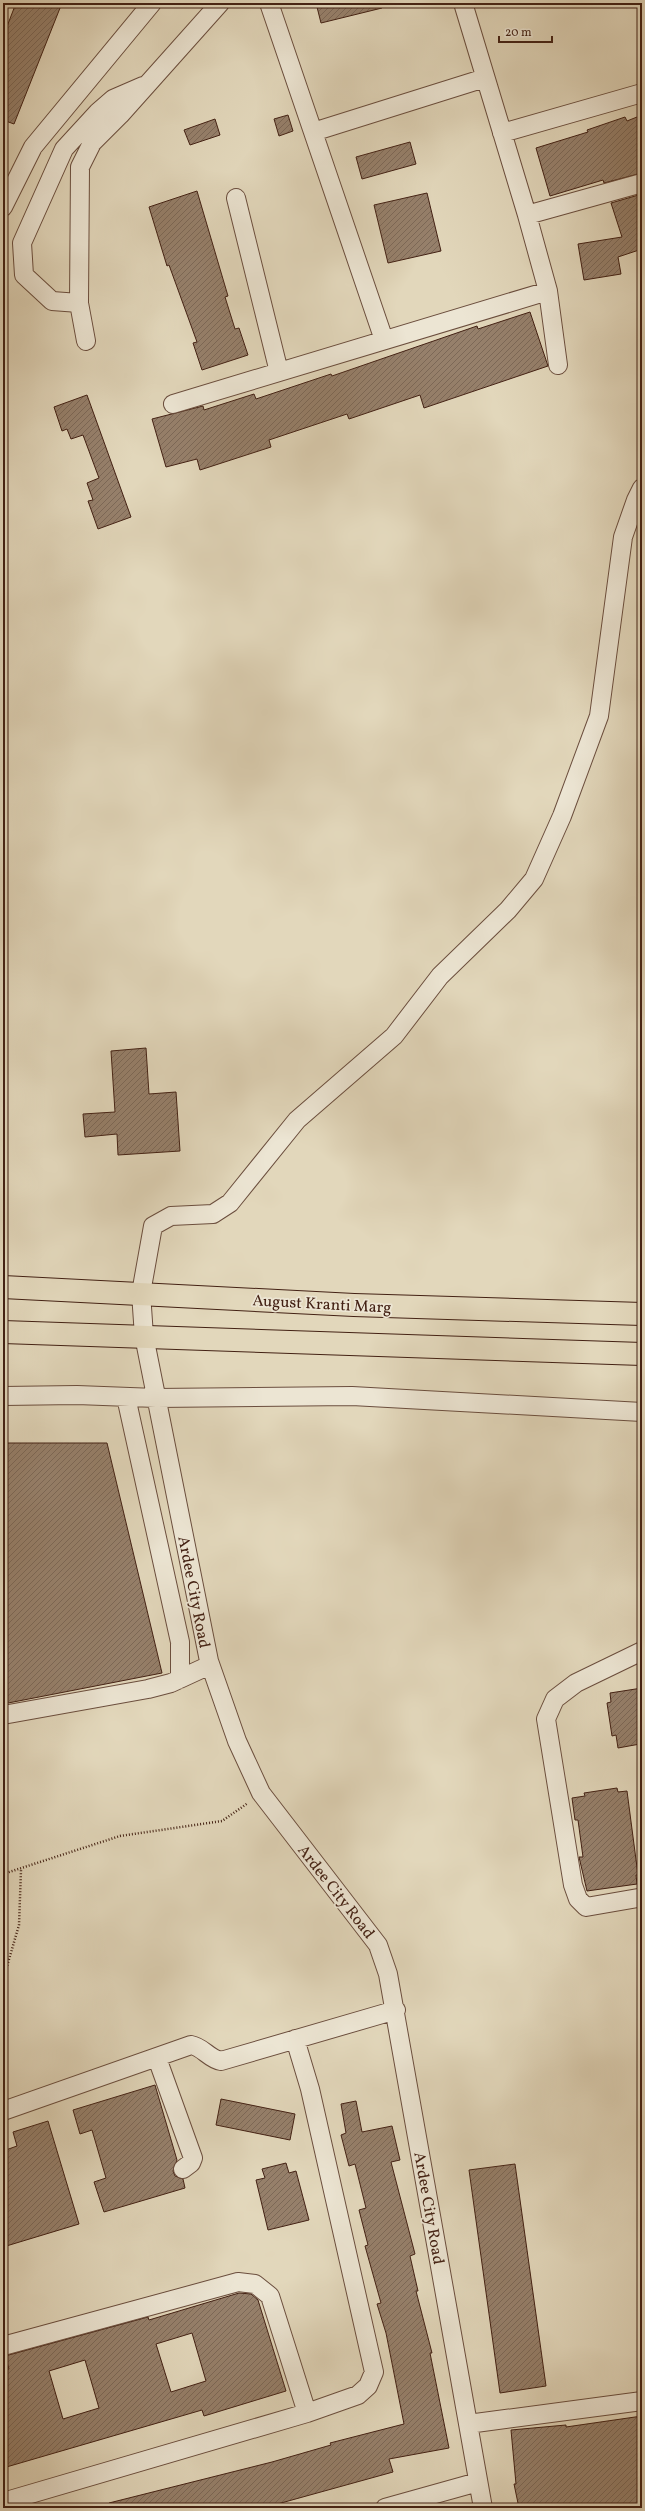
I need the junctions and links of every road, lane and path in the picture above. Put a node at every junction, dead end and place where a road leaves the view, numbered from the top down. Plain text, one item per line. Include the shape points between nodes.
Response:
1 (152, 3) edge
2 (220, 3) edge
3 (269, 3) edge
4 (468, 4) edge
5 (486, 78) junction
6 (148, 84) junction
7 (642, 93) edge
8 (313, 132) junction
9 (502, 133) junction
10 (642, 183) edge
11 (236, 198) dead end
12 (3, 206) edge
13 (527, 215) junction
14 (548, 291) junction
15 (79, 303) junction
16 (384, 340) junction
17 (86, 341) dead end
18 (558, 365) dead end
19 (279, 372) junction
20 (173, 404) dead end
21 (642, 488) edge
22 (3, 1287) edge
23 (141, 1293) junction
24 (642, 1314) edge
25 (3, 1332) edge
26 (144, 1336) junction
27 (642, 1354) edge
28 (3, 1396) edge
29 (126, 1397) junction
30 (156, 1398) junction
31 (642, 1412) edge
32 (642, 1651) edge
33 (210, 1665) junction
34 (180, 1679) junction
35 (3, 1715) edge
36 (261, 1793) junction
37 (21, 1870) junction
38 (3, 1874) edge
39 (638, 1898) dead end
40 (3, 1980) edge
41 (396, 2010) junction
42 (295, 2039) junction
43 (157, 2058) junction
44 (3, 2111) edge
45 (182, 2169) dead end
46 (3, 2346) edge
47 (642, 2401) edge
48 (307, 2413) junction
49 (468, 2424) junction
50 (478, 2482) junction
51 (3, 2502) edge
52 (385, 2508) edge
53 (483, 2508) edge

1 - 12 street via 33,147
2 - 6 street
3 - 8 street
4 - 5 street
5 - 8 street
5 - 9 street
6 - 15 street via 92,142 80,167
6 - 15 street via 113,99 64,149 22,243 24,275 52,301
7 - 9 street
8 - 16 street
9 - 13 street
10 - 13 street
11 - 19 street
13 - 14 street
14 - 16 street
14 - 18 street
15 - 17 street
16 - 19 street
19 - 20 street
21 - 23 street, Ardee City Road via 624,537 599,716 562,816 534,879 508,910 440,976 394,1036 297,1120 230,1203 213,1214 172,1216 153,1226
22 - 23 main road, August Kranti Marg
23 - 24 main road, August Kranti Marg via 354,1305
23 - 26 street, Ardee City Road
25 - 26 main road
26 - 27 main road
26 - 30 street, Ardee City Road
28 - 29 street
29 - 30 street
29 - 34 street via 180,1642
30 - 31 street via 352,1396
30 - 33 street, Ardee City Road
32 - 39 street via 576,1684 556,1699 546,1719 573,1885 578,1899 586,1907
33 - 34 street
33 - 36 street, Ardee City Road via 237,1741
34 - 35 street via 148,1689
36 - 37 path via 222,1821 120,1836
36 - 41 street, Ardee City Road via 378,1945
37 - 38 path
37 - 40 path via 19,1925
41 - 42 street
41 - 49 street, Ardee City Road
42 - 43 street via 221,2060 214,2060 198,2046 191,2045
42 - 48 street via 310,2089 374,2372 368,2386 358,2395
43 - 44 street
43 - 45 street via 193,2158 191,2163
46 - 48 street via 238,2282 255,2284 270,2296
47 - 49 street
48 - 51 street
49 - 50 street, Ardee City Road
50 - 52 street
50 - 53 street, Ardee City Road

